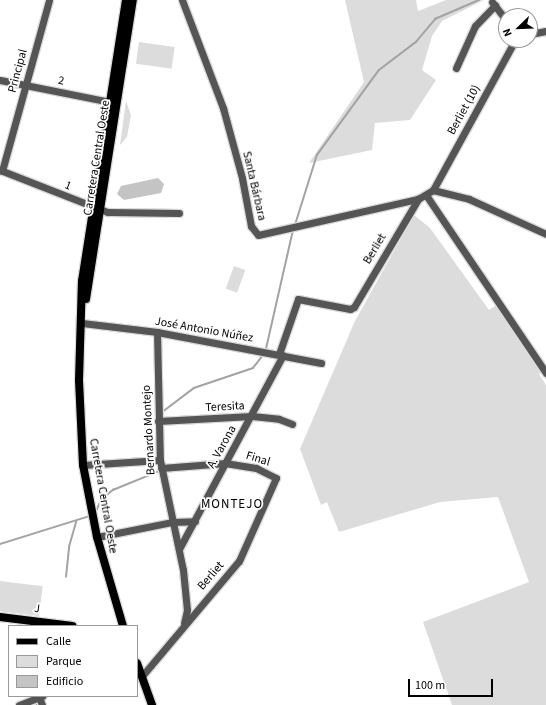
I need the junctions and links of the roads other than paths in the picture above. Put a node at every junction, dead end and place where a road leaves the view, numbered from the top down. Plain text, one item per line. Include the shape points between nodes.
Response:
1 (49, 0) edge
2 (126, 0) edge
3 (133, 0) edge
4 (182, 0) edge
5 (498, 10) edge
6 (511, 48) edge
7 (456, 68) dead end
8 (0, 80) edge
9 (26, 85) junction
10 (114, 103) junction
11 (1, 170) edge
12 (433, 190) junction
13 (426, 195) junction
14 (418, 199) junction
15 (98, 209) junction
16 (179, 213) dead end
17 (546, 234) edge
18 (298, 299) joint
19 (82, 321) junction
20 (157, 332) junction
21 (281, 355) junction
22 (321, 363) dead end
23 (546, 373) edge
24 (252, 416) junction
25 (158, 421) junction
26 (292, 424) dead end
27 (160, 460) junction
28 (226, 463) junction
29 (83, 465) junction
30 (161, 468) junction
31 (276, 478) joint
32 (195, 521) junction
33 (172, 522) junction
34 (97, 537) junction
35 (179, 549) junction
36 (0, 617) edge
37 (183, 624) junction
38 (64, 625) edge
39 (123, 625) edge
40 (138, 666) edge
41 (142, 676) junction
42 (39, 697) edge
43 (19, 705) edge
44 (152, 705) edge

1 - 9 street, Principal
2 - 10 main road, Carretera Central Oeste
3 - 10 main road, Carretera Central Oeste
4 - 14 street, Santa Bárbara via 223,108 242,178 251,226 258,235
5 - 7 street via 493,3 475,26
6 - 12 street, Berliet (10)
8 - 9 street, 2
9 - 10 street, 2
9 - 11 street, Principal
10 - 15 main road, Carretera Central Oeste
11 - 15 street, 1
12 - 13 street, Santa Bárbara
12 - 17 street via 469,200
13 - 14 street, Santa Bárbara
13 - 23 street
14 - 18 street, Berliet via 350,309
15 - 16 street, 1
15 - 19 main road, Carretera Central Oeste
18 - 21 street, A. Varona
19 - 20 street, José Antonio Núñez
19 - 29 main road, Carretera Central Oeste via 79,380
20 - 21 street, José Antonio Núñez
20 - 25 street, Bernardo Montejo
21 - 22 street, José Antonio Núñez
21 - 24 street, A. Varona
24 - 25 street, Teresita
24 - 26 street, Teresita via 279,418
24 - 28 street, A. Varona
25 - 27 street, Bernardo Montejo
27 - 29 street
27 - 30 street, Bernardo Montejo
28 - 30 street, Final
28 - 31 street, Final via 256,468
28 - 32 street, A. Varona
29 - 34 main road, Carretera Central Oeste
30 - 33 street, Bernardo Montejo
31 - 37 street, Berliet via 239,561
32 - 33 street
32 - 35 street, A. Varona
33 - 34 street
33 - 35 street, Bernardo Montejo
34 - 39 main road, Carretera Central Oeste
35 - 37 street, Bernardo Montejo via 186,597
36 - 38 main road, J
37 - 41 street, Berliet
40 - 41 main road
41 - 44 main road
42 - 43 street

